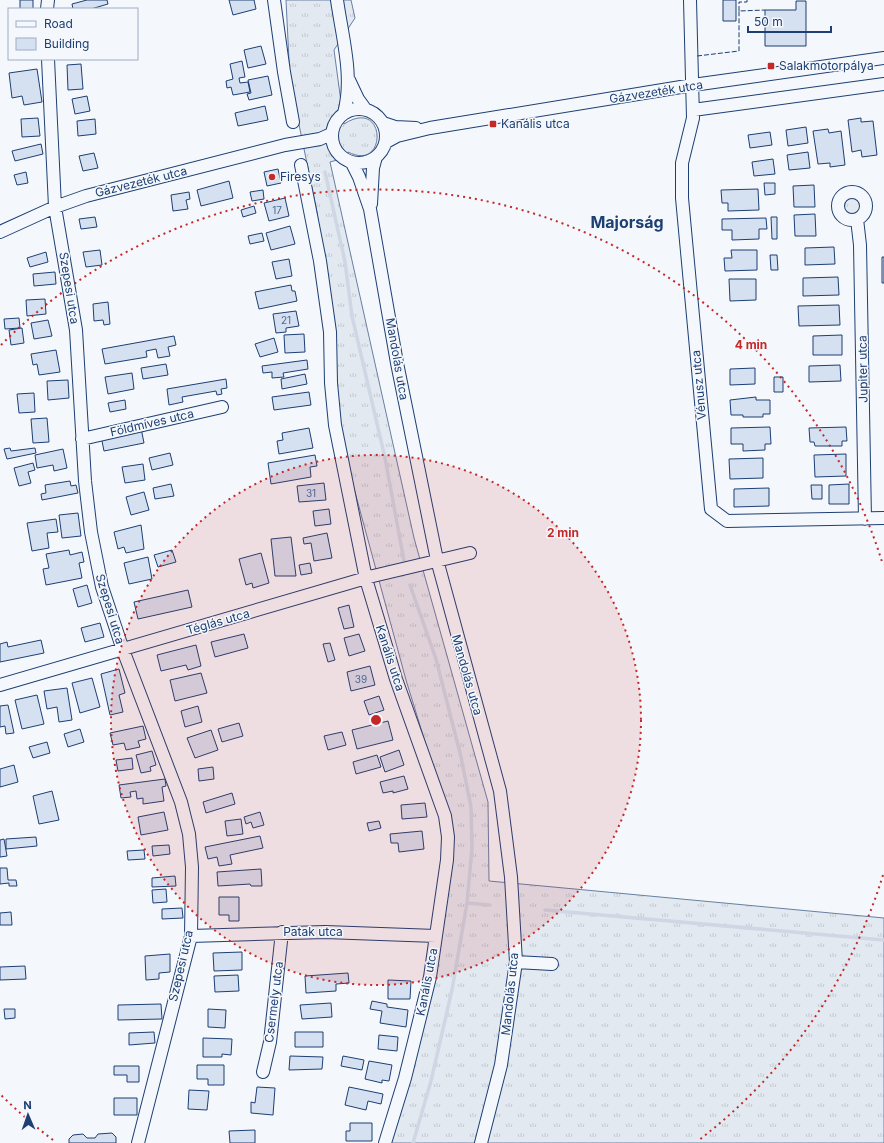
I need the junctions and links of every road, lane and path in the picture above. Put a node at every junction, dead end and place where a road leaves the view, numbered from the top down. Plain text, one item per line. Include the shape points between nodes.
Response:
1 (274, 0) edge
2 (337, 0) edge
3 (690, 0) edge
4 (884, 58) edge
5 (48, 60) edge
6 (348, 76) junction
7 (884, 84) edge
8 (693, 85) junction
9 (366, 110) junction
10 (693, 110) junction
11 (344, 113) junction
12 (293, 122) dead end
13 (383, 123) junction
14 (430, 128) junction
15 (331, 134) junction
16 (386, 142) junction
17 (286, 145) junction
18 (338, 154) junction
19 (376, 157) junction
20 (352, 163) junction
21 (301, 165) dead end
22 (55, 207) junction
23 (370, 209) junction
24 (857, 219) dead end
25 (0, 232) edge
26 (222, 407) dead end
27 (82, 439) junction
28 (884, 518) edge
29 (865, 519) junction
30 (470, 553) dead end
31 (437, 560) junction
32 (366, 579) junction
33 (123, 650) junction
34 (0, 685) edge
35 (282, 932) junction
36 (190, 936) junction
37 (436, 936) junction
38 (516, 962) junction
39 (552, 964) dead end
40 (263, 1072) dead end
41 (138, 1143) edge
42 (385, 1143) edge
43 (481, 1143) edge

1 - 12 street
2 - 6 street
3 - 8 street, Vénusz utca
4 - 8 street, Gázvezeték utca
5 - 22 street, Szepesi utca
6 - 9 street
6 - 11 street
7 - 10 street
8 - 10 street, Vénusz utca
8 - 14 street, Gázvezeték utca
9 - 11 street via 351,110
9 - 13 street via 376,115
10 - 29 street, Vénusz utca via 682,163 682,198 711,509 727,521
11 - 15 street via 338,118
13 - 14 street, Gázvezeték utca via 395,127
13 - 16 street
14 - 16 street, Gázvezeték utca via 397,136
15 - 17 street, Gázvezeték utca via 320,139
15 - 18 street via 332,144
16 - 19 street
17 - 18 street, Gázvezeték utca via 322,147
17 - 22 street, Gázvezeték utca via 86,196
18 - 20 street
19 - 20 street via 365,163
19 - 23 street, Mandolás utca
20 - 23 street, Mandolás utca via 360,177
21 - 32 street, Kanális utca via 320,261 330,332 335,425
22 - 25 street, Gázvezeték utca
22 - 27 street, Szepesi utca via 76,330
23 - 31 street, Mandolás utca via 397,363
24 - 29 street, Jupiter utca via 860,245
26 - 27 street, Földmíves utca
27 - 33 street, Szepesi utca via 85,481 102,587
28 - 29 street, Vénusz utca
30 - 31 street, Téglás utca
31 - 32 street, Téglás utca
31 - 38 street, Mandolás utca via 500,791 511,877
32 - 33 street, Téglás utca
32 - 37 street, Kanális utca via 396,679 445,816 448,837 447,860
33 - 34 street, Téglás utca
33 - 36 street, Szepesi utca via 181,802 188,828 192,868
35 - 36 street, Patak utca
35 - 37 street, Patak utca
35 - 40 street, Csermely utca via 270,1042
36 - 41 street, Szepesi utca
37 - 42 street, Kanális utca via 425,1000
38 - 39 street
38 - 43 street, Mandolás utca via 501,1065

